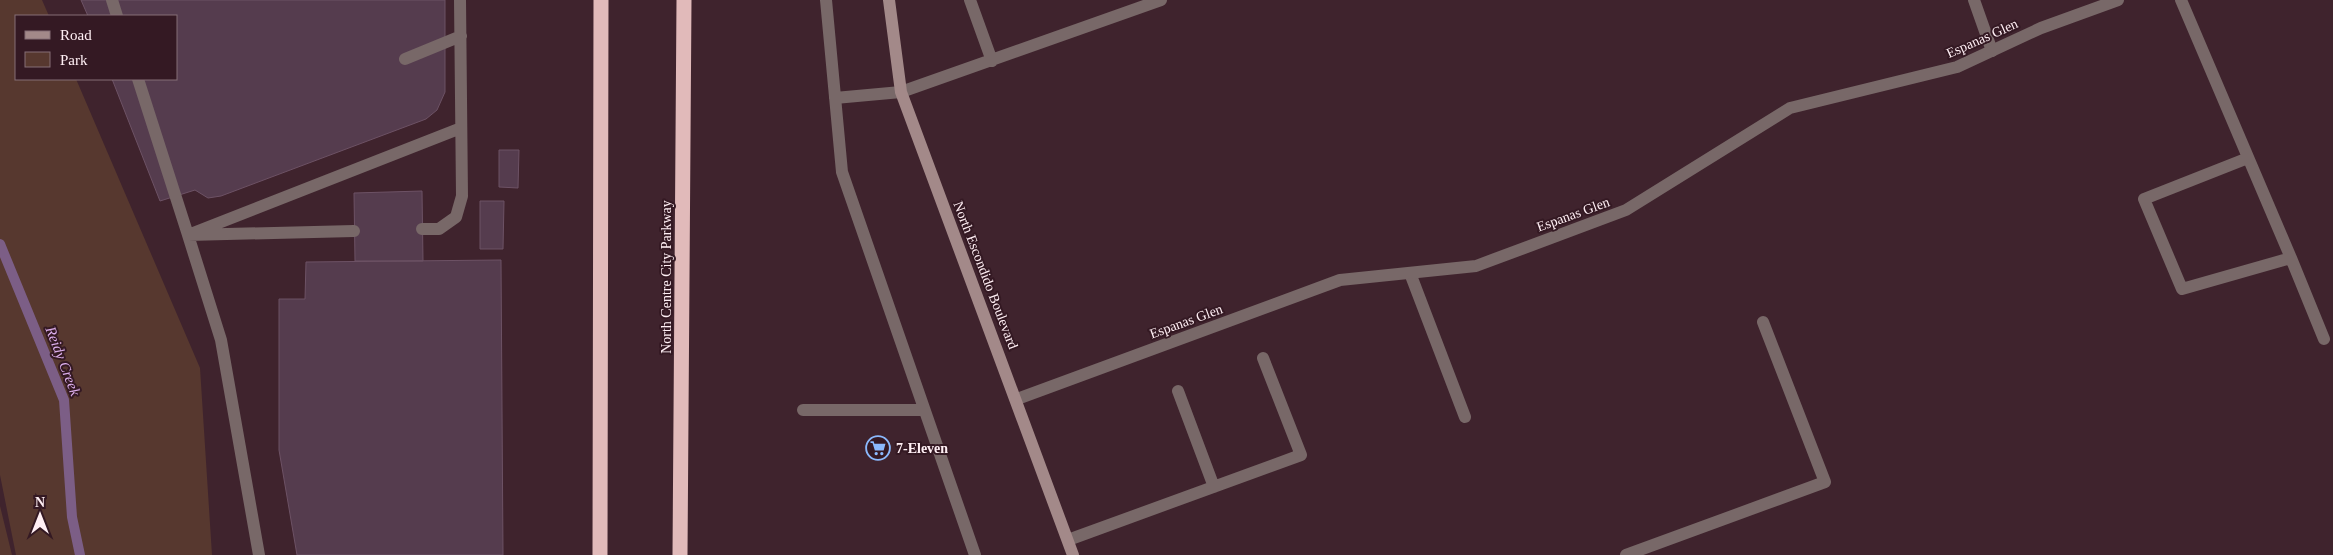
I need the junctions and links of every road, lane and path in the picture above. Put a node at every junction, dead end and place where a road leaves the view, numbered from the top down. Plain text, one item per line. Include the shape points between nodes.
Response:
1 (112, 0) edge
2 (460, 0) edge
3 (601, 0) edge
4 (684, 0) edge
5 (826, 0) edge
6 (889, 0) edge
7 (970, 0) edge
8 (1161, 0) edge
9 (1974, 0) edge
10 (2118, 0) edge
11 (2181, 0) edge
12 (117, 15) edge
13 (461, 36) junction
14 (1992, 51) junction
15 (405, 59) dead end
16 (992, 61) junction
17 (138, 80) edge
18 (902, 92) junction
19 (835, 98) junction
20 (461, 128) junction
21 (2248, 158) junction
22 (422, 230) dead end
23 (354, 231) dead end
24 (188, 235) junction
25 (2291, 258) junction
26 (1410, 273) junction
27 (1763, 322) dead end
28 (2324, 339) dead end
29 (1263, 358) dead end
30 (1178, 391) dead end
31 (1016, 399) junction
32 (803, 410) dead end
33 (924, 410) junction
34 (1464, 417) dead end
35 (1214, 487) junction
36 (1068, 540) junction
37 (259, 555) edge
38 (600, 555) edge
39 (680, 555) edge
40 (975, 555) edge
41 (1074, 555) edge
42 (1626, 555) edge

1 - 12 street
2 - 13 street
3 - 38 highway
4 - 39 highway, North Centre City Parkway
5 - 19 street
6 - 18 street, North Escondido Boulevard
7 - 16 street
8 - 16 street
9 - 14 street
10 - 14 street, Espanas Glen via 2041,28
11 - 21 street
13 - 15 street
13 - 20 street
14 - 26 street, Espanas Glen via 1957,67 1790,108 1626,210 1476,266
16 - 18 street
17 - 24 street
18 - 19 street
18 - 31 street, North Escondido Boulevard
19 - 33 street via 842,172
20 - 22 street via 462,196 456,217 439,229
20 - 24 street
21 - 25 street
21 - 25 street via 2144,198 2174,271 2182,289
23 - 24 street
24 - 37 street via 221,340
25 - 28 street
26 - 31 street, Espanas Glen via 1340,280
26 - 34 street
27 - 42 street via 1825,482
29 - 35 street via 1301,455
30 - 35 street
31 - 36 street, North Escondido Boulevard
32 - 33 street
33 - 40 street
35 - 36 street
36 - 41 street, North Escondido Boulevard

